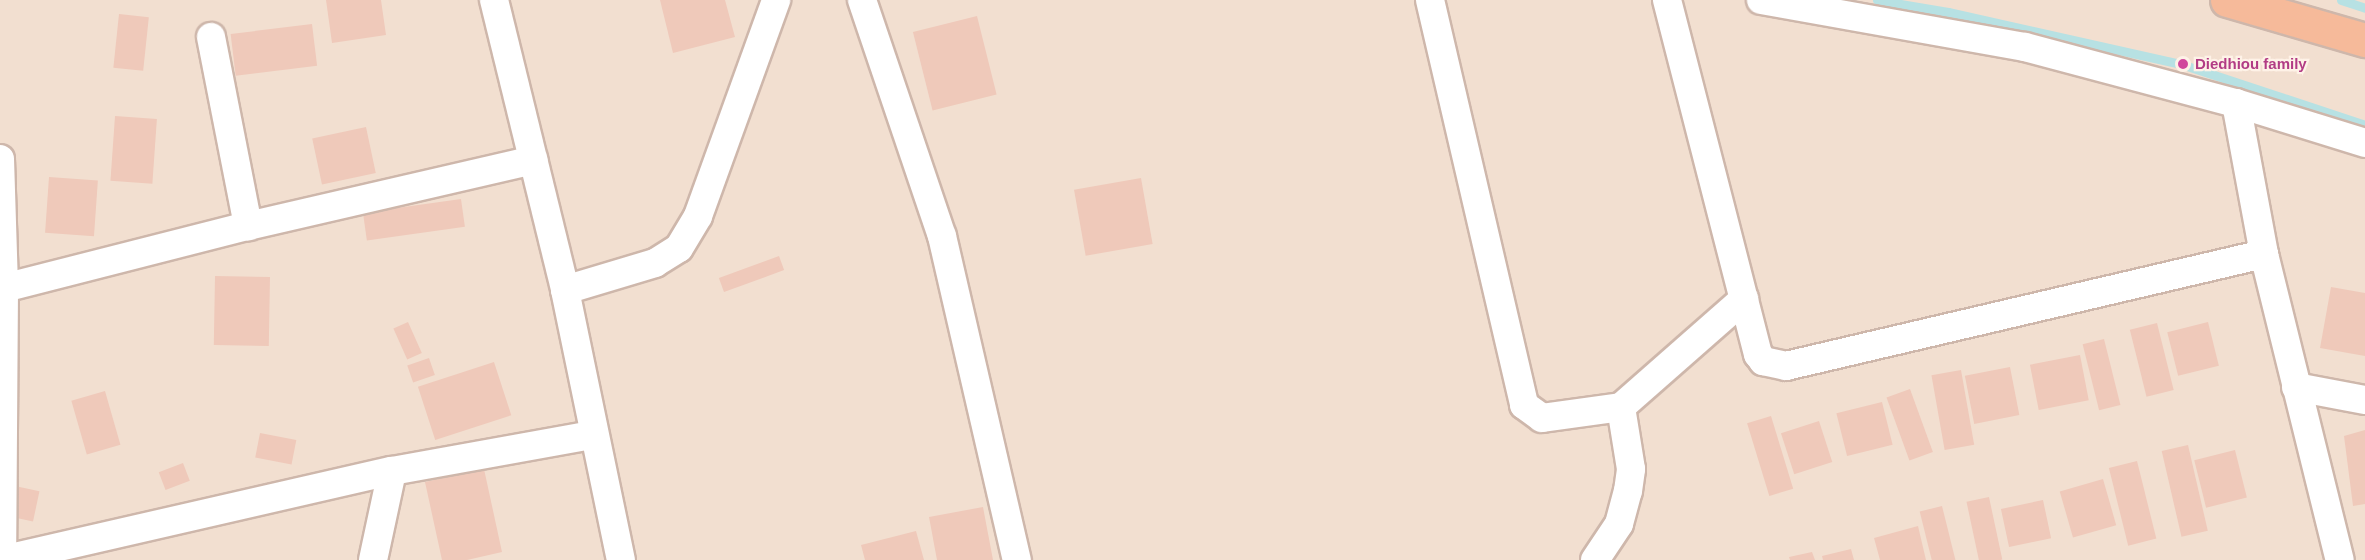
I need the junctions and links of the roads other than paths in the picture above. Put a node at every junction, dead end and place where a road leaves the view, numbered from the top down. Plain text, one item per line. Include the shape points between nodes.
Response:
1 (494, 0) edge
2 (776, 0) edge
3 (862, 0) edge
4 (1430, 0) edge
5 (1668, 0) edge
6 (1761, 0) edge
7 (2227, 0) edge
8 (211, 37) dead end
9 (2365, 40) edge
10 (2236, 103) junction
11 (2365, 143) edge
12 (0, 159) edge
13 (533, 160) junction
14 (248, 226) junction
15 (2264, 254) junction
16 (4, 288) junction
17 (565, 290) junction
18 (1743, 299) junction
19 (2296, 387) junction
20 (2365, 400) edge
21 (1621, 407) junction
22 (592, 435) junction
23 (392, 471) junction
24 (2, 560) edge
25 (373, 560) edge
26 (621, 560) edge
27 (1017, 560) edge
28 (1595, 560) edge
29 (2340, 560) edge

1 - 13 street
2 - 17 street via 698,216 679,248 655,263
3 - 27 street via 942,236
4 - 21 street via 1524,405 1542,418
5 - 18 street
6 - 10 street via 2025,47
7 - 9 highway
8 - 14 street
10 - 11 street
10 - 15 street
12 - 16 street
13 - 14 street
13 - 17 street
14 - 16 street
15 - 18 street via 1786,366 1763,361 1758,354
15 - 19 street
16 - 24 street
17 - 22 street
18 - 21 street
19 - 20 street
19 - 29 street
21 - 28 street via 1631,469 1629,491 1619,524
22 - 23 street
22 - 26 street
23 - 24 street
23 - 25 street

